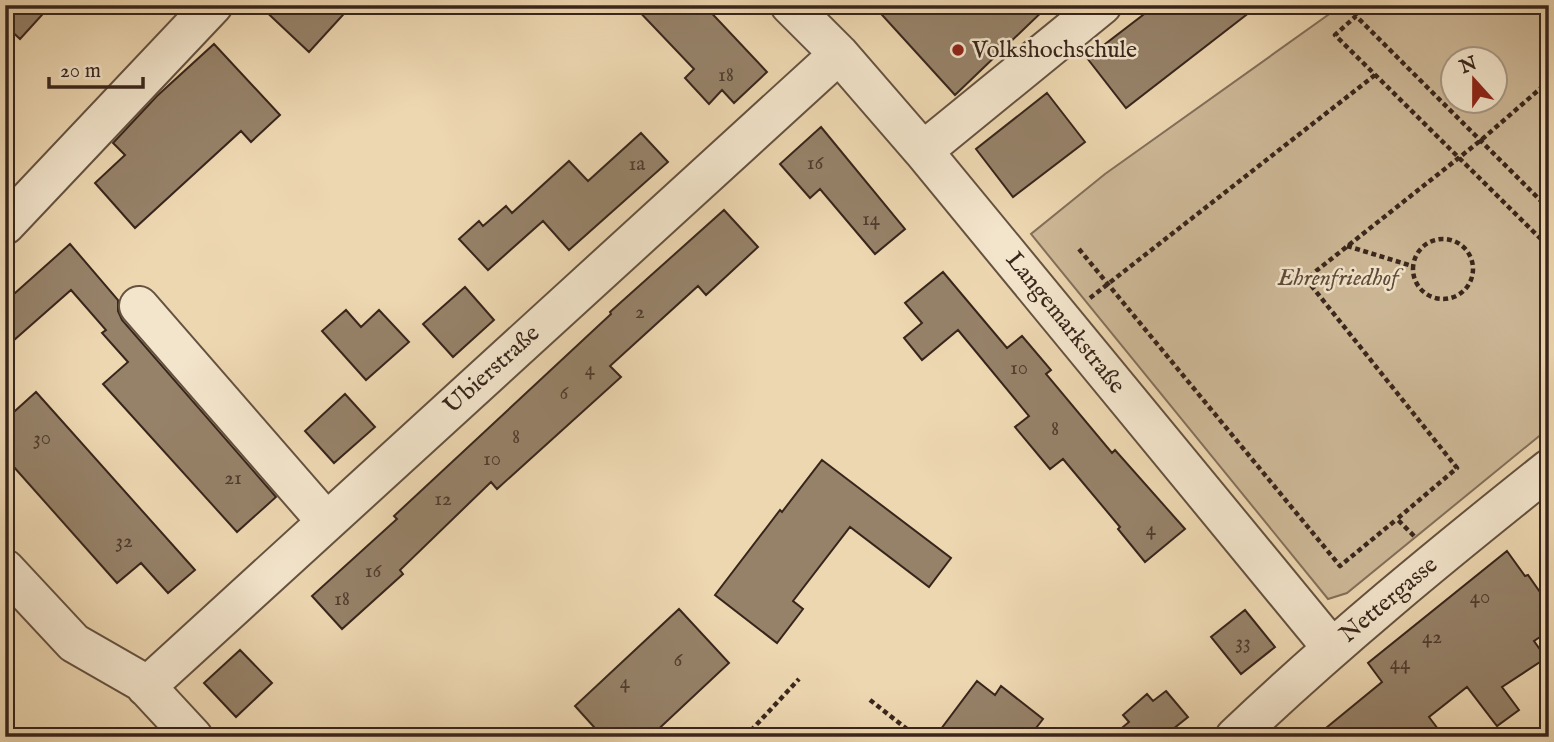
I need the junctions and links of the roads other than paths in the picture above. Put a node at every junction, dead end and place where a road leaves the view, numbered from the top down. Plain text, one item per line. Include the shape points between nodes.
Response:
1 (214, 5) edge
2 (790, 5) edge
3 (1089, 10) edge
4 (839, 54) junction
5 (923, 151) junction
6 (5, 225) edge
7 (139, 306) dead end
8 (1549, 469) edge
9 (326, 521) junction
10 (5, 569) edge
11 (1332, 648) junction
12 (146, 687) junction
13 (193, 737) edge
14 (1235, 737) edge

1 - 6 street
2 - 4 street, Langemarkstraße
3 - 5 street
4 - 5 street, Langemarkstraße
4 - 9 street, Ubierstraße
5 - 11 street, Langemarkstraße
7 - 9 street
8 - 11 street, Nettergasse
9 - 12 street, Ubierstraße
10 - 12 street via 74,643
11 - 14 street, Nettergasse
12 - 13 street

